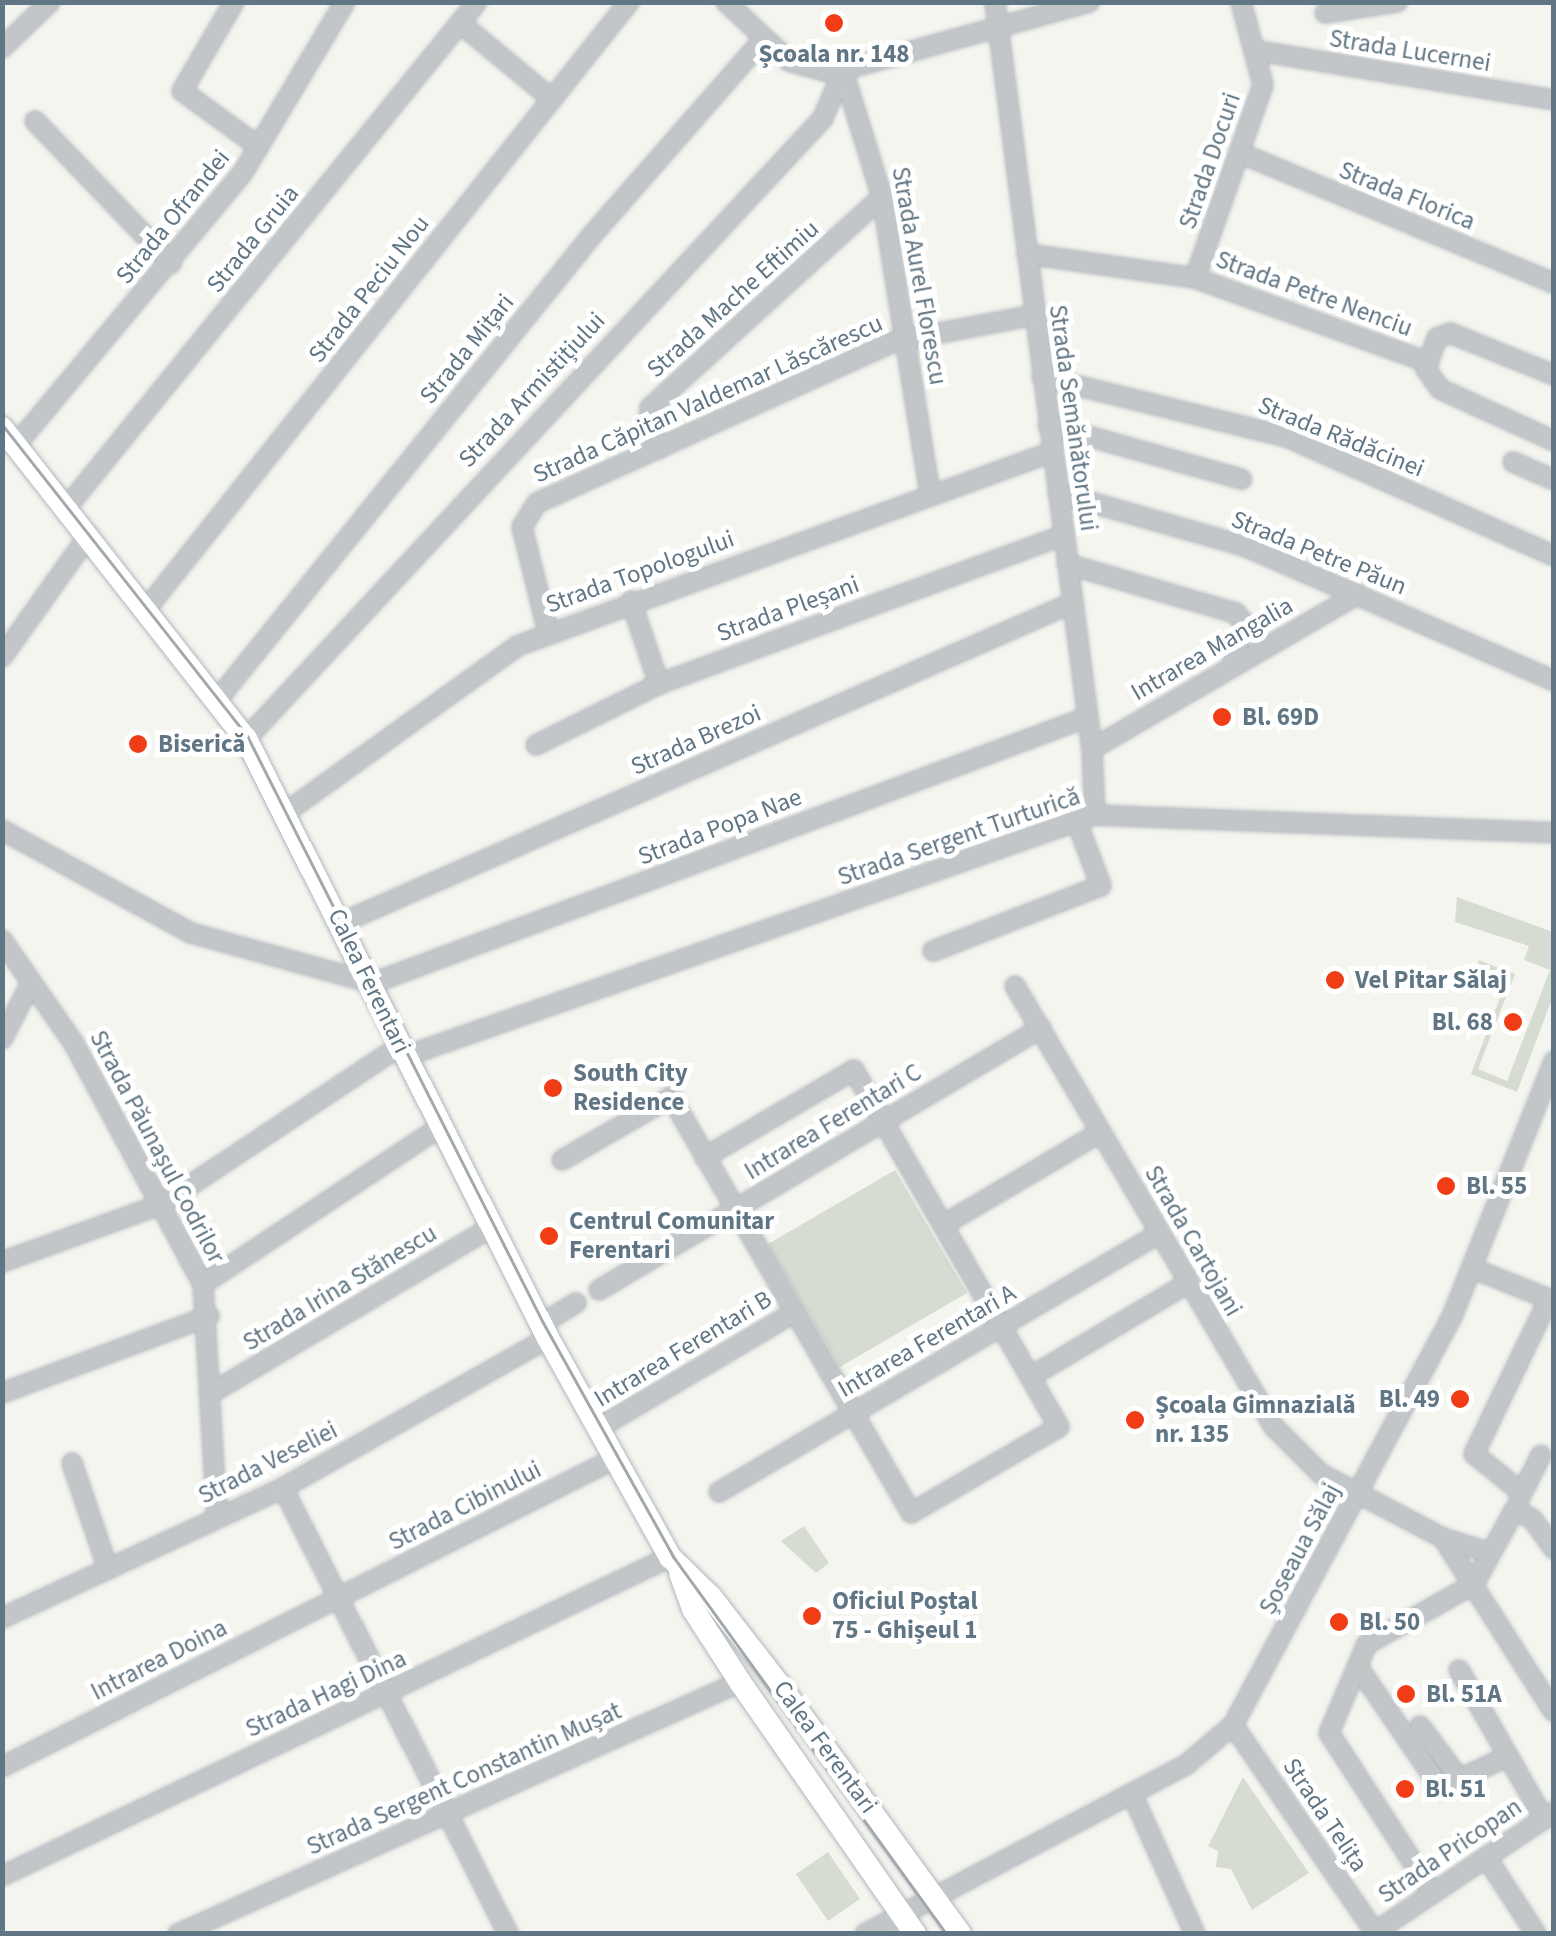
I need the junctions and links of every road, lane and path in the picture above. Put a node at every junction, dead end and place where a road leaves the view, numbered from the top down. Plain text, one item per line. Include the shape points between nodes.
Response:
1 (50, 2) edge
2 (234, 2) edge
3 (346, 2) edge
4 (478, 2) edge
5 (629, 2) edge
6 (726, 2) edge
7 (996, 2) edge
8 (1089, 2) edge
9 (1241, 2) edge
10 (1397, 2) edge
11 (1325, 13) dead end
12 (460, 23) junction
13 (998, 28) junction
14 (764, 39) junction
15 (2, 48) edge
16 (1258, 52) junction
17 (849, 70) junction
18 (552, 99) junction
19 (1554, 100) edge
20 (35, 121) dead end
21 (259, 148) junction
22 (1242, 154) junction
23 (882, 197) junction
24 (1027, 254) junction
25 (171, 263) junction
26 (1195, 278) junction
27 (1554, 283) edge
28 (1034, 315) junction
29 (905, 338) junction
30 (1427, 362) junction
31 (1554, 376) edge
32 (1042, 377) junction
33 (1048, 424) junction
34 (7, 435) edge
35 (1554, 440) edge
36 (659, 449) junction
37 (1052, 452) junction
38 (1513, 462) dead end
39 (1242, 478) dead end
40 (1554, 480) edge
41 (1058, 493) junction
42 (930, 494) junction
43 (66, 507) junction
44 (89, 534) junction
45 (1064, 535) junction
46 (1554, 556) edge
47 (1068, 564) junction
48 (1358, 594) junction
49 (631, 601) junction
50 (1072, 603) junction
51 (148, 608) junction
52 (548, 632) junction
53 (2, 657) edge
54 (1232, 666) junction
55 (1554, 681) edge
56 (658, 684) junction
57 (218, 699) junction
58 (1088, 717) junction
59 (246, 739) junction
60 (536, 745) dead end
61 (1092, 749) junction
62 (285, 813) junction
63 (1086, 819) junction
64 (2, 830) edge
65 (1554, 833) edge
66 (340, 923) junction
67 (2, 940) edge
68 (933, 951) dead end
69 (370, 983) junction
70 (31, 984) junction
71 (1015, 986) dead end
72 (1041, 1028) junction
73 (2, 1039) edge
74 (403, 1050) junction
75 (1554, 1060) edge
76 (884, 1121) junction
77 (442, 1126) junction
78 (1101, 1132) junction
79 (705, 1157) junction
80 (562, 1160) dead end
81 (162, 1204) junction
82 (735, 1209) junction
83 (943, 1225) junction
84 (492, 1227) junction
85 (1160, 1233) junction
86 (2, 1262) edge
87 (1474, 1269) junction
88 (1188, 1283) junction
89 (203, 1284) junction
90 (598, 1290) dead end
91 (1551, 1300) edge
92 (576, 1303) dead end
93 (795, 1312) junction
94 (208, 1316) junction
95 (1001, 1326) junction
96 (544, 1331) junction
97 (1030, 1376) junction
98 (213, 1392) junction
99 (2, 1393) edge
100 (854, 1413) junction
101 (597, 1430) junction
102 (1542, 1456) dead end
103 (614, 1459) junction
104 (72, 1462) dead end
105 (283, 1488) junction
106 (719, 1492) dead end
107 (1358, 1494) junction
108 (1518, 1500) junction
109 (218, 1518) junction
110 (1444, 1538) junction
111 (1554, 1550) edge
112 (1490, 1554) junction
113 (674, 1564) junction
114 (108, 1569) junction
115 (1474, 1584) junction
116 (339, 1598) junction
117 (2, 1618) edge
118 (1358, 1667) junction
119 (1459, 1670) dead end
120 (740, 1682) junction
121 (386, 1692) junction
122 (1554, 1712) edge
123 (1233, 1724) junction
124 (1420, 1726) dead end
125 (1508, 1756) junction
126 (2, 1766) edge
127 (1462, 1781) junction
128 (1132, 1794) junction
129 (448, 1814) junction
130 (1549, 1816) edge
131 (1486, 1857) junction
132 (2, 1876) edge
133 (1432, 1892) junction
134 (917, 1912) edge
135 (204, 1927) edge
136 (1375, 1932) edge
137 (178, 1934) edge
138 (508, 1934) edge
139 (864, 1934) edge
140 (960, 1934) edge
141 (1196, 1934) edge
142 (1536, 1934) edge

1 - 15 street
2 - 21 street via 182,91
3 - 21 street, Strada Ofrandei
4 - 12 street, Strada Gruia
5 - 18 street, Strada Peciu Nou
6 - 14 street
7 - 13 street, Strada Semănătorului
8 - 13 street
9 - 16 street, Strada Docuri
10 - 11 street
12 - 18 street
12 - 43 street, Strada Gruia
13 - 17 street
13 - 24 street, Strada Semănătorului
14 - 17 street via 799,66
14 - 57 street, Strada Mițari via 593,234
16 - 19 street, Strada Lucernei
16 - 22 street, Strada Docuri via 1262,85
17 - 23 street, Strada Aurel Florescu
17 - 59 street, Strada Armistițiului via 824,118
18 - 51 street, Strada Peciu Nou
20 - 25 street
21 - 25 street, Strada Ofrandei
22 - 26 street, Strada Docuri
22 - 27 street, Strada Florica
23 - 29 street, Strada Aurel Florescu
23 - 36 street, Strada Mache Eftimiu via 650,408
24 - 26 street, Strada Petre Nenciu
24 - 28 street, Strada Semănătorului
25 - 34 street, Strada Ofrandei
26 - 30 street, Strada Petre Nenciu
28 - 29 street, Strada Căpitan Valdemar Lăscărescu
28 - 32 street, Strada Semănătorului
29 - 36 street, Strada Căpitan Valdemar Lăscărescu
29 - 42 street, Strada Aurel Florescu
30 - 31 street via 1437,338 1450,333
30 - 35 street, Strada Petre Nenciu via 1427,377 1440,389
32 - 33 street, Strada Semănătorului
32 - 46 street, Strada Rădăcinei via 1286,438
33 - 37 street, Strada Semănătorului
33 - 39 street
34 - 43 main road, Calea Ferentari
36 - 52 street, Strada Căpitan Valdemar Lăscărescu via 537,503 523,518
37 - 41 street, Strada Semănătorului
37 - 42 street, Strada Topologului
38 - 40 street
41 - 45 street, Strada Semănătorului
41 - 48 street, Strada Petre Păun via 1244,546
42 - 49 street, Strada Topologului
43 - 44 main road, Calea Ferentari
44 - 51 main road, Calea Ferentari
44 - 53 street
45 - 47 street, Strada Semănătorului
45 - 56 street, Strada Pleșani
47 - 50 street, Strada Semănătorului
47 - 54 street via 1236,613 1244,623
48 - 54 street, Intrarea Mangalia
48 - 55 street, Strada Petre Păun
49 - 52 street, Strada Topologului
49 - 56 street
50 - 58 street, Strada Semănătorului
50 - 66 street, Strada Brezoi
51 - 57 main road, Calea Ferentari
52 - 62 street, Strada Topologului via 500,655
54 - 61 street, Intrarea Mangalia
56 - 60 street, Strada Pleșani
57 - 59 main road, Calea Ferentari
58 - 61 street, Strada Semănătorului
58 - 69 street, Strada Popa Nae
59 - 62 main road, Calea Ferentari
61 - 63 street, Strada Semănătorului
62 - 66 main road, Calea Ferentari
63 - 65 street, Strada Sergent Turturică
63 - 68 street, Strada Semănătorului via 1100,886
63 - 74 street, Strada Sergent Turturică
64 - 69 street via 191,934
66 - 69 main road, Calea Ferentari
67 - 70 street, Strada Păunașul Codrilor
69 - 74 main road, Calea Ferentari
70 - 73 street
70 - 81 street, Strada Păunașul Codrilor via 73,1042
71 - 72 street, Strada Cartojani
72 - 76 street, Intrarea Ferentari C
72 - 78 street, Strada Cartojani
74 - 77 main road, Calea Ferentari
74 - 81 street, Strada Sergent Turturică
75 - 87 street, Șoseaua Sălaj
76 - 79 street via 854,1070
76 - 82 street, Intrarea Ferentari C
76 - 83 street
77 - 84 main road, Calea Ferentari
77 - 89 street
78 - 83 street
78 - 85 street, Strada Cartojani
79 - 80 street via 671,1098
79 - 82 street
81 - 86 street, Strada Sergent Turturică
81 - 89 street, Strada Păunașul Codrilor
82 - 90 street, Intrarea Ferentari C
82 - 93 street
83 - 95 street
84 - 96 main road, Calea Ferentari
84 - 98 street, Strada Irina Stănescu
85 - 88 street, Strada Cartojani
85 - 95 street, Intrarea Ferentari A
87 - 91 street
87 - 107 street, Șoseaua Sălaj
88 - 97 street
88 - 107 street, Strada Cartojani via 1287,1444
89 - 94 street, Strada Păunașul Codrilor
91 - 108 street via 1474,1454
92 - 96 street
93 - 100 street
93 - 101 street, Intrarea Ferentari B
94 - 98 street, Strada Păunașul Codrilor
94 - 99 street
95 - 97 street
95 - 100 street, Intrarea Ferentari A
96 - 101 main road, Calea Ferentari
96 - 105 street, Strada Veseliei
97 - 100 street via 1059,1427 911,1513
98 - 109 street, Strada Păunașul Codrilor
100 - 106 street, Intrarea Ferentari A
101 - 103 main road, Calea Ferentari
102 - 108 street
103 - 113 main road, Calea Ferentari
103 - 116 street, Strada Cibinului
104 - 114 street
105 - 109 street, Strada Veseliei
105 - 116 street
107 - 110 street, Strada Cartojani
107 - 123 street, Șoseaua Sălaj
108 - 111 street
108 - 112 street
109 - 114 street, Strada Veseliei
110 - 112 street, Strada Cartojani
110 - 115 street
112 - 115 street
113 - 120 main road, Calea Ferentari via 693,1609
113 - 121 street, Strada Hagi Dina
113 - 134 main road, Calea Ferentari via 711,1597
114 - 117 street, Strada Veseliei
115 - 118 street via 1367,1644
115 - 122 street
116 - 121 street
116 - 126 street, Intrarea Doina
118 - 127 street via 1441,1788
118 - 133 street via 1329,1733
119 - 125 street
120 - 129 street, Strada Sergent Constantin Mușat
120 - 134 main road, Calea Ferentari
121 - 129 street
121 - 132 street, Strada Hagi Dina
123 - 128 street, Șoseaua Sălaj via 1187,1764
123 - 136 street, Strada Telița
124 - 127 street
125 - 127 street
125 - 130 street
128 - 134 street, Șoseaua Sălaj
128 - 141 street
129 - 135 street, Strada Sergent Constantin Mușat
129 - 138 street
130 - 131 street, Strada Pricopan
131 - 133 street, Strada Pricopan
131 - 142 street
133 - 136 street, Strada Pricopan
134 - 139 street, Șoseaua Sălaj
134 - 140 main road, Calea Ferentari
135 - 137 street, Strada Sergent Constantin Mușat

